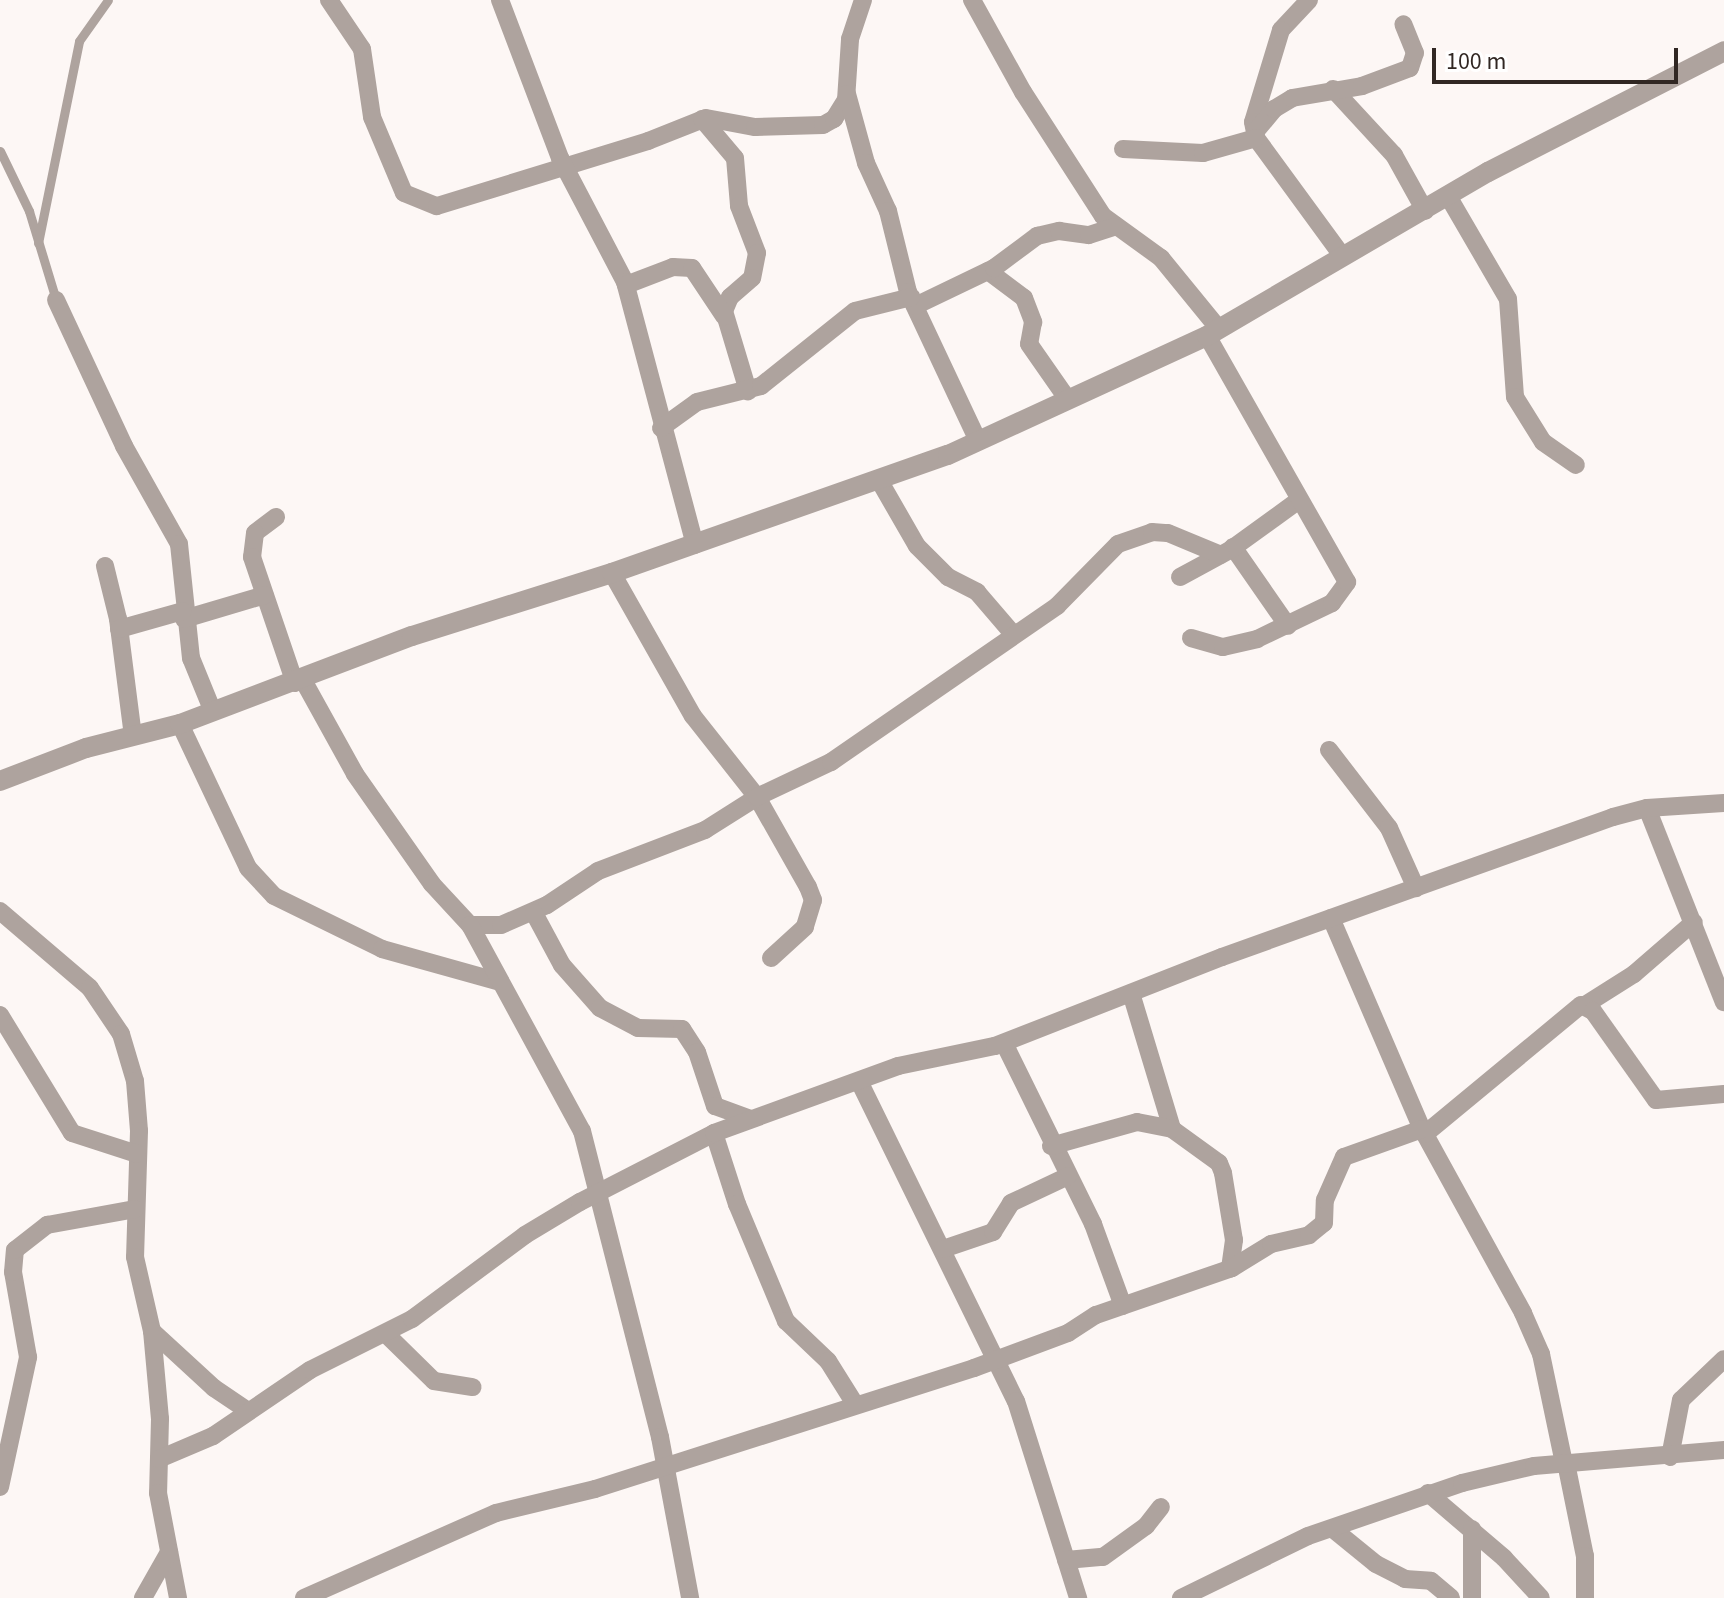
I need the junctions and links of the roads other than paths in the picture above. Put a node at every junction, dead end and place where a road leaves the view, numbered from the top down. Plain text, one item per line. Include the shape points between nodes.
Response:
1 (108, 0) edge
2 (329, 0) edge
3 (500, 0) edge
4 (863, 0) edge
5 (972, 0) edge
6 (1309, 0) edge
7 (1403, 24) dead end
8 (1724, 51) edge
9 (1333, 89) junction
10 (847, 94) junction
11 (702, 119) junction
12 (1256, 135) junction
13 (1123, 149) dead end
14 (0, 151) edge
15 (564, 166) junction
16 (1448, 196) junction
17 (1425, 211) junction
18 (1114, 227) junction
19 (38, 243) junction
20 (1341, 254) junction
21 (988, 271) junction
22 (626, 285) junction
23 (56, 300) joint
24 (913, 302) junction
25 (724, 316) junction
26 (1213, 333) junction
27 (748, 391) junction
28 (1068, 400) junction
29 (661, 428) junction
30 (978, 441) junction
31 (1576, 465) dead end
32 (879, 480) junction
33 (1299, 500) junction
34 (276, 517) dead end
35 (695, 545) junction
36 (1227, 551) junction
37 (105, 566) dead end
38 (612, 573) junction
39 (1180, 577) dead end
40 (265, 595) junction
41 (184, 615) junction
42 (1288, 626) junction
43 (119, 629) junction
44 (1013, 634) junction
45 (1191, 638) dead end
46 (299, 682) junction
47 (213, 712) junction
48 (180, 724) junction
49 (133, 736) junction
50 (1329, 750) dead end
51 (0, 781) edge
52 (757, 797) junction
53 (1724, 803) edge
54 (1647, 808) junction
55 (1416, 888) junction
56 (0, 911) edge
57 (534, 913) junction
58 (1331, 918) junction
59 (1694, 922) junction
60 (470, 925) junction
61 (771, 958) dead end
62 (500, 982) junction
63 (1131, 993) junction
64 (1724, 1002) edge
65 (1585, 1005) junction
66 (0, 1015) edge
67 (1004, 1043) junction
68 (859, 1081) junction
69 (1724, 1094) edge
70 (750, 1119) junction
71 (1172, 1129) junction
72 (1423, 1131) junction
73 (714, 1133) junction
74 (1051, 1146) junction
75 (137, 1154) junction
76 (1068, 1176) junction
77 (597, 1193) junction
78 (135, 1209) junction
79 (943, 1249) junction
80 (1230, 1269) junction
81 (1123, 1306) junction
82 (152, 1331) junction
83 (386, 1334) junction
84 (985, 1340) junction
85 (995, 1359) junction
86 (1724, 1359) edge
87 (974, 1368) junction
88 (473, 1387) dead end
89 (855, 1404) junction
90 (247, 1410) junction
91 (1724, 1450) edge
92 (1670, 1457) junction
93 (159, 1459) junction
94 (1565, 1463) junction
95 (666, 1465) junction
96 (0, 1487) edge
97 (1428, 1493) junction
98 (1161, 1507) dead end
99 (1333, 1529) junction
100 (1472, 1529) junction
101 (169, 1552) junction
102 (1066, 1560) junction
103 (143, 1598) edge
104 (178, 1598) edge
105 (304, 1598) edge
106 (690, 1598) edge
107 (1078, 1598) edge
108 (1181, 1598) edge
109 (1451, 1598) edge
110 (1472, 1598) edge
111 (1541, 1598) edge
112 (1585, 1598) edge

1 - 19 lane via 79,41
2 - 15 street via 362,49 372,117 399,183 413,200 454,204
3 - 15 street
4 - 10 street via 850,39
5 - 18 street via 1023,92
6 - 12 street via 1277,38 1254,116
7 - 9 street via 1413,44 1414,65 1378,82
8 - 16 street
9 - 12 street via 1280,104
9 - 17 street via 1394,155
10 - 11 street via 834,119 809,128
10 - 24 street
11 - 15 street
11 - 25 street via 735,158 739,206 757,253 752,278 730,297
12 - 13 street via 1203,153
12 - 20 street
14 - 19 lane
15 - 22 street
16 - 17 street
16 - 31 street via 1508,299 1515,397 1543,442
17 - 20 street
18 - 21 street via 1089,235 1048,232
18 - 26 street via 1161,258
19 - 23 lane
20 - 26 street
21 - 24 street
21 - 28 street via 1024,298 1033,322 1029,344
22 - 25 street via 673,267 692,268
22 - 29 street
23 - 41 street via 124,446 179,544
24 - 27 street via 855,311 799,359
24 - 30 street
25 - 27 street
26 - 28 street
26 - 33 street
27 - 29 street via 687,406
28 - 30 street
29 - 35 street
30 - 32 street
32 - 35 street
32 - 44 street via 917,546 948,577 977,592
33 - 36 street
33 - 42 street via 1347,582 1332,603
34 - 40 street via 255,533 251,547
35 - 38 street
36 - 39 street
36 - 42 street
36 - 44 street via 1183,535 1139,535 1109,551 1057,606
37 - 43 street
38 - 46 street via 412,636
38 - 52 street via 702,731 728,753
40 - 41 street
40 - 46 street
41 - 43 street
41 - 47 street via 191,658
42 - 45 street via 1236,646 1214,647
43 - 49 street
44 - 52 street via 831,762
46 - 47 street
46 - 60 street via 432,884
47 - 48 street
48 - 49 street
48 - 62 street via 248,868 274,896 382,949
49 - 51 street
50 - 55 street via 1389,828
52 - 57 street via 705,830 598,871
52 - 61 street via 813,900 796,940
53 - 54 street
54 - 55 street
54 - 59 street via 1663,858
55 - 58 street
56 - 75 street via 90,988 108,1011 135,1081
57 - 60 street via 501,925
57 - 70 street via 562,965 600,1008 638,1028 682,1029 697,1052 715,1106
58 - 63 street
58 - 72 street
59 - 64 street
59 - 65 street via 1634,974
60 - 62 street
62 - 77 street via 567,1096
63 - 67 street
63 - 71 street
65 - 69 street via 1656,1100
65 - 72 street via 1564,1015
66 - 75 street via 72,1133
67 - 68 street via 898,1066
67 - 74 street
68 - 70 street
68 - 79 street
70 - 73 street
71 - 74 street via 1137,1122
71 - 80 street via 1223,1173 1234,1240
72 - 80 street via 1344,1157 1325,1200 1323,1225 1309,1235 1279,1240
72 - 94 street via 1507,1277 1535,1341
73 - 77 street
73 - 89 street via 786,1321 828,1361
74 - 76 street
75 - 78 street
76 - 79 street via 1011,1203 993,1232
76 - 81 street via 1093,1224
77 - 83 street via 525,1235 447,1296
77 - 95 street
78 - 82 street via 135,1257
78 - 96 street via 47,1225 15,1250 13,1272 28,1357
79 - 84 street
80 - 81 street
81 - 85 street
82 - 90 street via 214,1388
82 - 93 street
83 - 88 street via 434,1381
83 - 90 street via 310,1370
84 - 85 street
84 - 87 street
85 - 87 street
85 - 102 street via 1034,1452
86 - 92 street via 1681,1400
87 - 89 street
89 - 95 street
90 - 93 street via 213,1436
91 - 92 street
92 - 94 street
93 - 101 street via 158,1493
94 - 97 street
94 - 112 street via 1585,1556
95 - 105 street via 496,1513
95 - 106 street
97 - 99 street
97 - 100 street
98 - 102 street via 1146,1526 1103,1557
99 - 108 street via 1217,1577
99 - 109 street via 1376,1564 1405,1579 1431,1581
100 - 110 street
100 - 111 street
101 - 103 street
101 - 104 street
102 - 107 street

